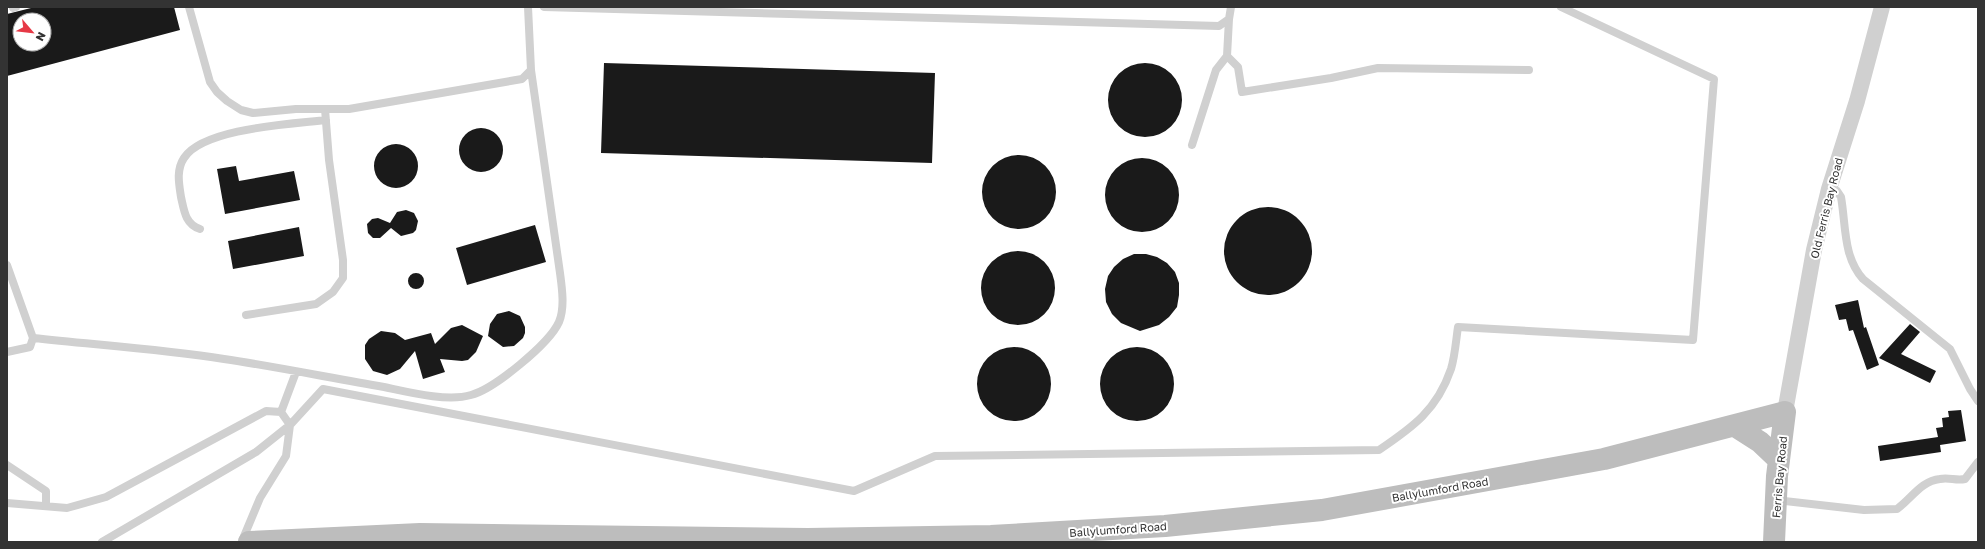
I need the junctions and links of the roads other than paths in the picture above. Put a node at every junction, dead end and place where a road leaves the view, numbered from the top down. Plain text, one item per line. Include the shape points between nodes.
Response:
1 (189, 7) edge
2 (528, 7) edge
3 (544, 7) edge
4 (1231, 7) edge
5 (1561, 7) edge
6 (1882, 7) edge
7 (1229, 19) junction
8 (1227, 56) junction
9 (530, 70) junction
10 (1529, 70) dead end
11 (325, 109) junction
12 (326, 120) junction
13 (1192, 145) dead end
14 (1828, 189) junction
15 (200, 229) dead end
16 (7, 265) edge
17 (246, 315) dead end
18 (33, 338) junction
19 (7, 352) edge
20 (296, 372) junction
21 (1978, 401) edge
22 (281, 412) junction
23 (1785, 412) junction
24 (290, 425) junction
25 (1735, 426) junction
26 (1779, 460) junction
27 (1978, 462) edge
28 (7, 465) edge
29 (1776, 500) junction
30 (7, 503) edge
31 (46, 506) junction
32 (665, 540) edge
33 (102, 542) edge
34 (242, 542) edge
35 (249, 542) edge
36 (1774, 542) edge

1 - 11 lane via 210,82 227,100 241,110 253,114 296,109
2 - 9 lane
3 - 7 lane via 1219,26
4 - 7 lane
5 - 24 lane via 1714,79 1693,340 1458,327 1451,369 1432,407 1410,429 1379,450 935,456 854,491 323,389
6 - 14 street, Old Ferris Bay Road
7 - 8 lane
8 - 10 lane via 1238,67 1242,92 1378,68
8 - 13 lane via 1216,70
9 - 11 lane via 522,79 349,109
9 - 20 lane via 563,295 559,321 553,331 506,375 470,396 448,397 417,393
11 - 12 lane
12 - 15 lane via 224,134 192,148 183,158 178,182 185,215 189,222
12 - 17 lane via 343,278 333,292 316,304
14 - 21 lane via 1837,191 1842,197 1848,251 1854,269 1950,349
14 - 23 street, Old Ferris Bay Road via 1814,250
16 - 18 lane
18 - 19 lane via 30,346
18 - 20 lane via 224,359
20 - 22 lane
22 - 24 lane
22 - 31 lane via 266,411 106,497 67,508
23 - 25 main road, Ballylumford Road
23 - 26 main road, Ferris Bay Road
24 - 33 lane via 256,452
24 - 34 lane via 286,456 260,498
25 - 26 main road via 1760,442
25 - 32 main road, Ballylumford Road via 1604,460 1322,510 1233,520 991,536
26 - 29 main road, Ferris Bay Road
27 - 29 lane via 1965,479 1940,479 1924,484 1897,509 1864,510
28 - 31 lane via 46,491
29 - 36 main road, Ferris Bay Road
30 - 31 lane
32 - 35 main road, Ballylumford Road via 420,534

